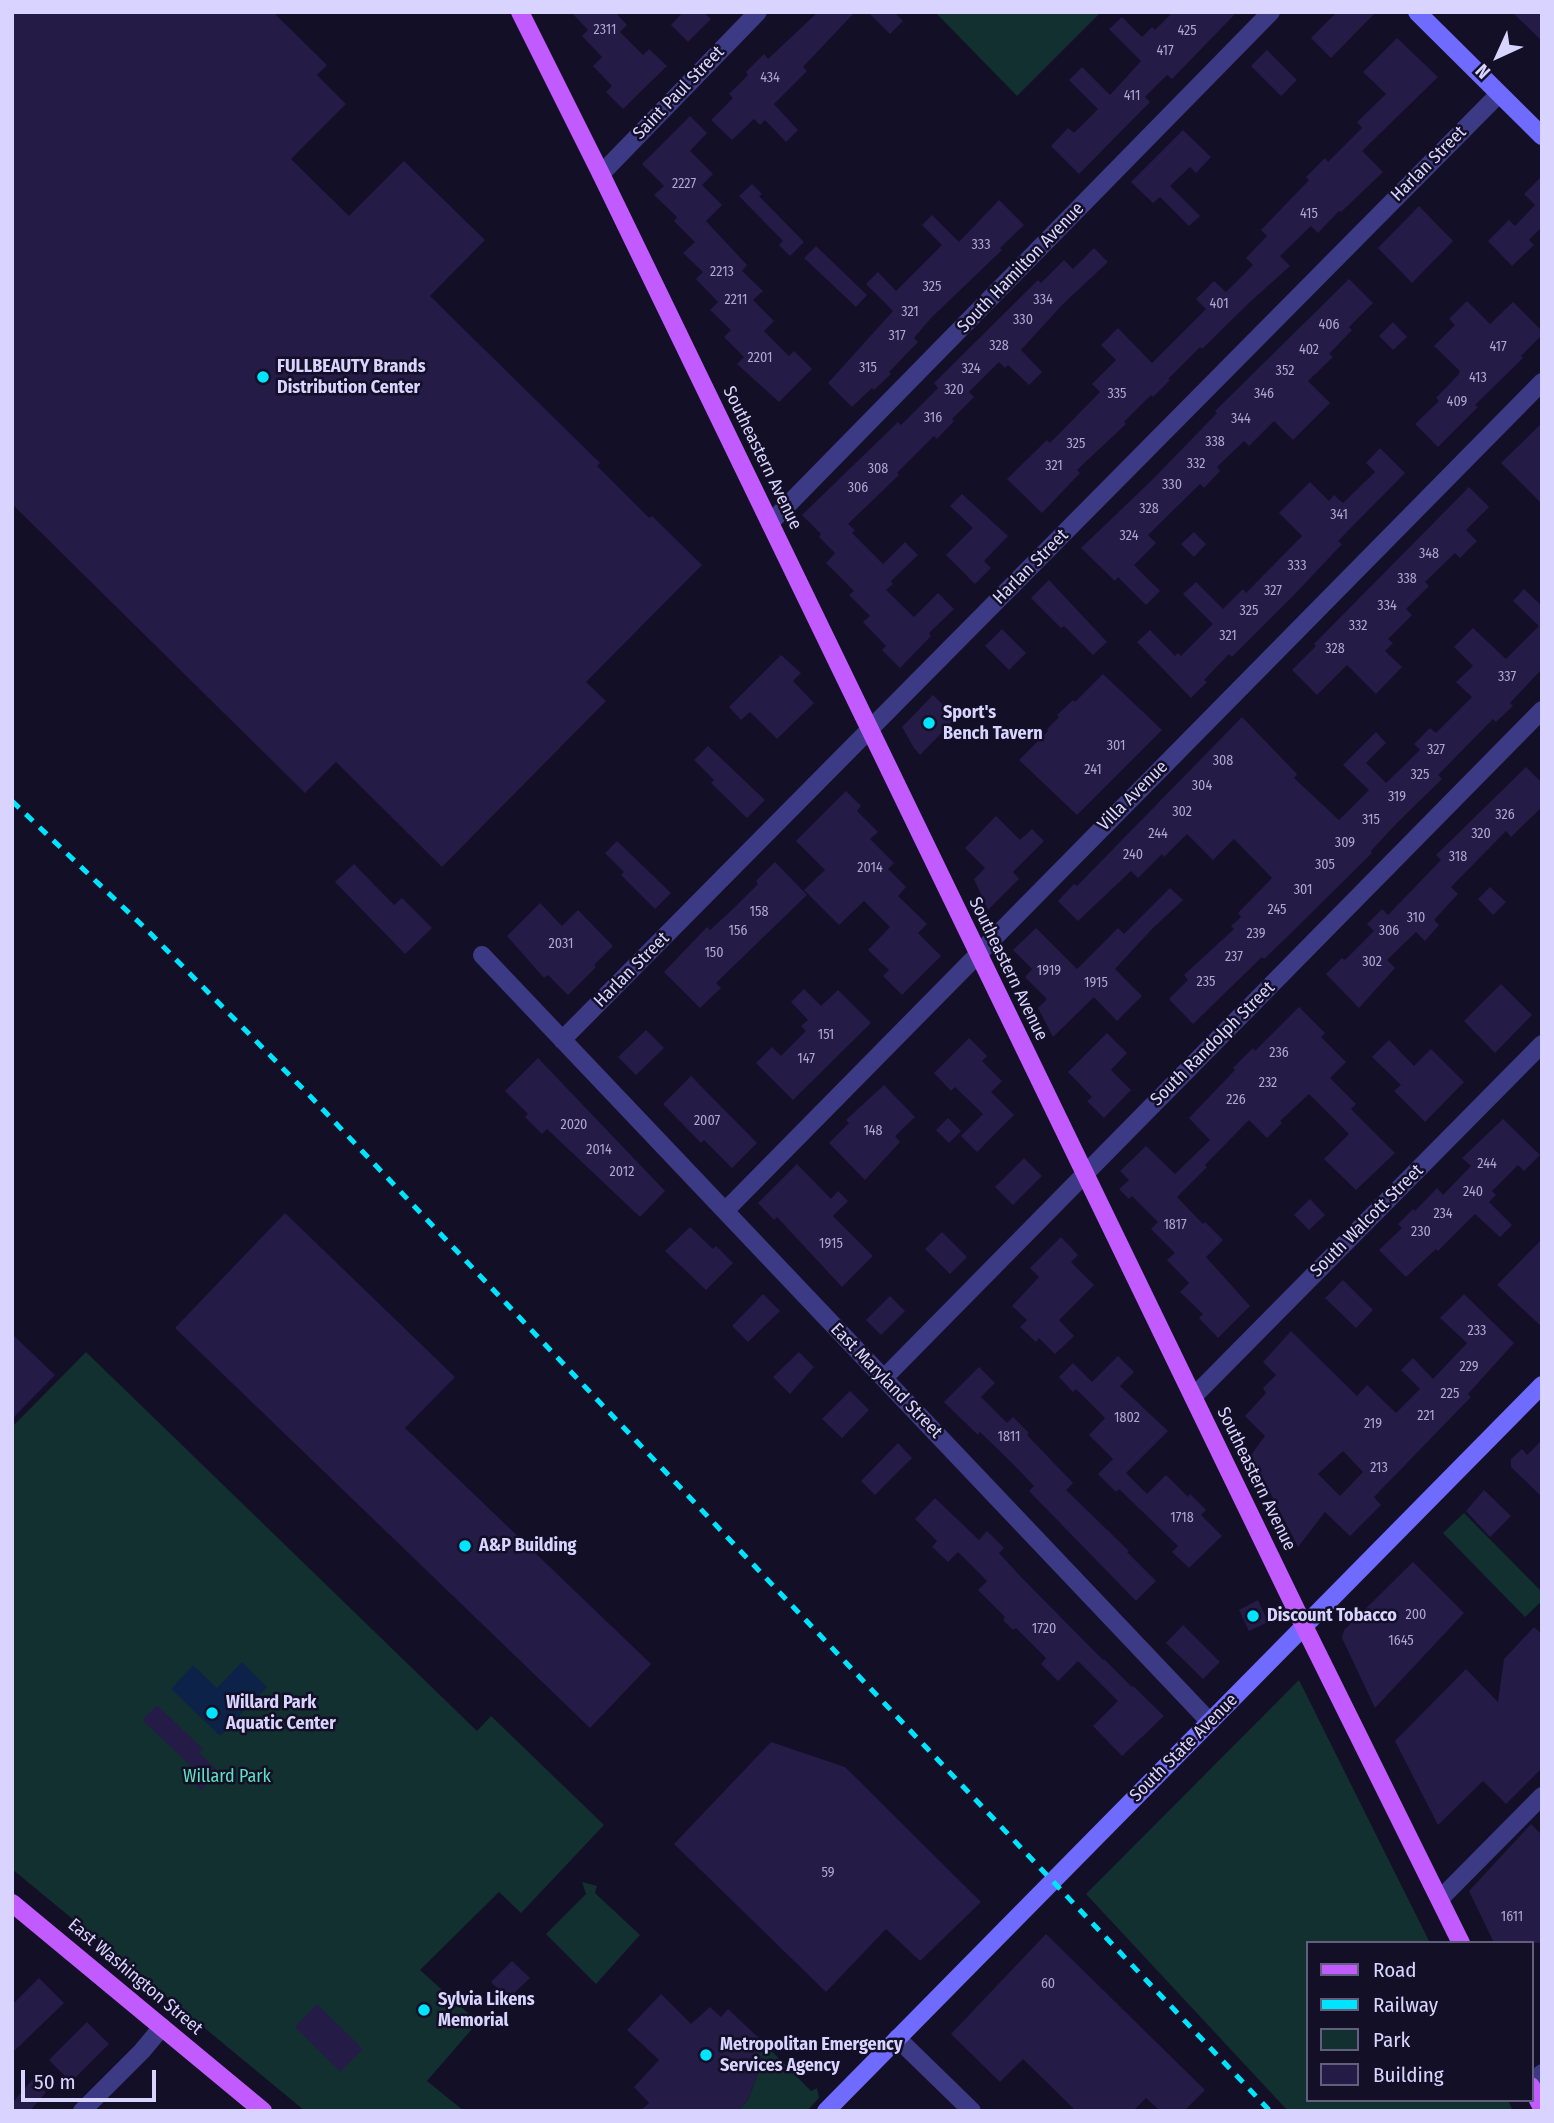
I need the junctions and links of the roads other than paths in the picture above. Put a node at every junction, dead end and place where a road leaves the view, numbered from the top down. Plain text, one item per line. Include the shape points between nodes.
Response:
1 (520, 12) edge
2 (758, 12) edge
3 (1271, 12) edge
4 (1417, 12) edge
5 (1499, 94) junction
6 (1542, 136) edge
7 (601, 174) junction
8 (1542, 382) edge
9 (770, 523) junction
10 (1542, 710) edge
11 (869, 731) junction
12 (978, 954) junction
13 (482, 955) dead end
14 (562, 1040) junction
15 (1542, 1044) edge
16 (1084, 1175) junction
17 (725, 1211) junction
18 (884, 1378) junction
19 (1542, 1385) edge
20 (1193, 1397) junction
21 (1304, 1626) junction
22 (1210, 1722) junction
23 (1542, 1796) edge
24 (1440, 1899) junction
25 (12, 1903) edge
26 (1460, 1941) edge
27 (162, 2027) junction
28 (897, 2038) junction
29 (1533, 2089) edge
30 (1542, 2108) edge
31 (82, 2111) edge
32 (263, 2111) edge
33 (826, 2111) edge
34 (972, 2111) edge

1 - 7 main road, Southeastern Avenue
2 - 7 street, Saint Paul Street
3 - 9 street, South Hamilton Avenue
4 - 5 street
5 - 6 street
5 - 11 street, Harlan Street
7 - 9 main road, Southeastern Avenue
8 - 12 street, Villa Avenue
9 - 11 main road, Southeastern Avenue
10 - 16 street, South Randolph Street
11 - 12 main road, Southeastern Avenue
11 - 14 street, Harlan Street
12 - 16 main road, Southeastern Avenue
12 - 17 street, Villa Avenue
13 - 14 street, East Maryland Street
14 - 17 street, East Maryland Street
15 - 20 street, South Walcott Street
16 - 18 street, South Randolph Street
16 - 20 main road, Southeastern Avenue
17 - 18 street, East Maryland Street
18 - 22 street, East Maryland Street
19 - 21 street, South State Avenue
20 - 21 main road, Southeastern Avenue
21 - 22 street, South State Avenue
21 - 24 main road, Southeastern Avenue
22 - 28 street, South State Avenue
23 - 24 street
24 - 26 main road, Southeastern Avenue
25 - 27 main road, East Washington Street
27 - 31 street
27 - 32 main road, East Washington Street
28 - 33 street, South State Avenue
28 - 34 street
29 - 30 main road

